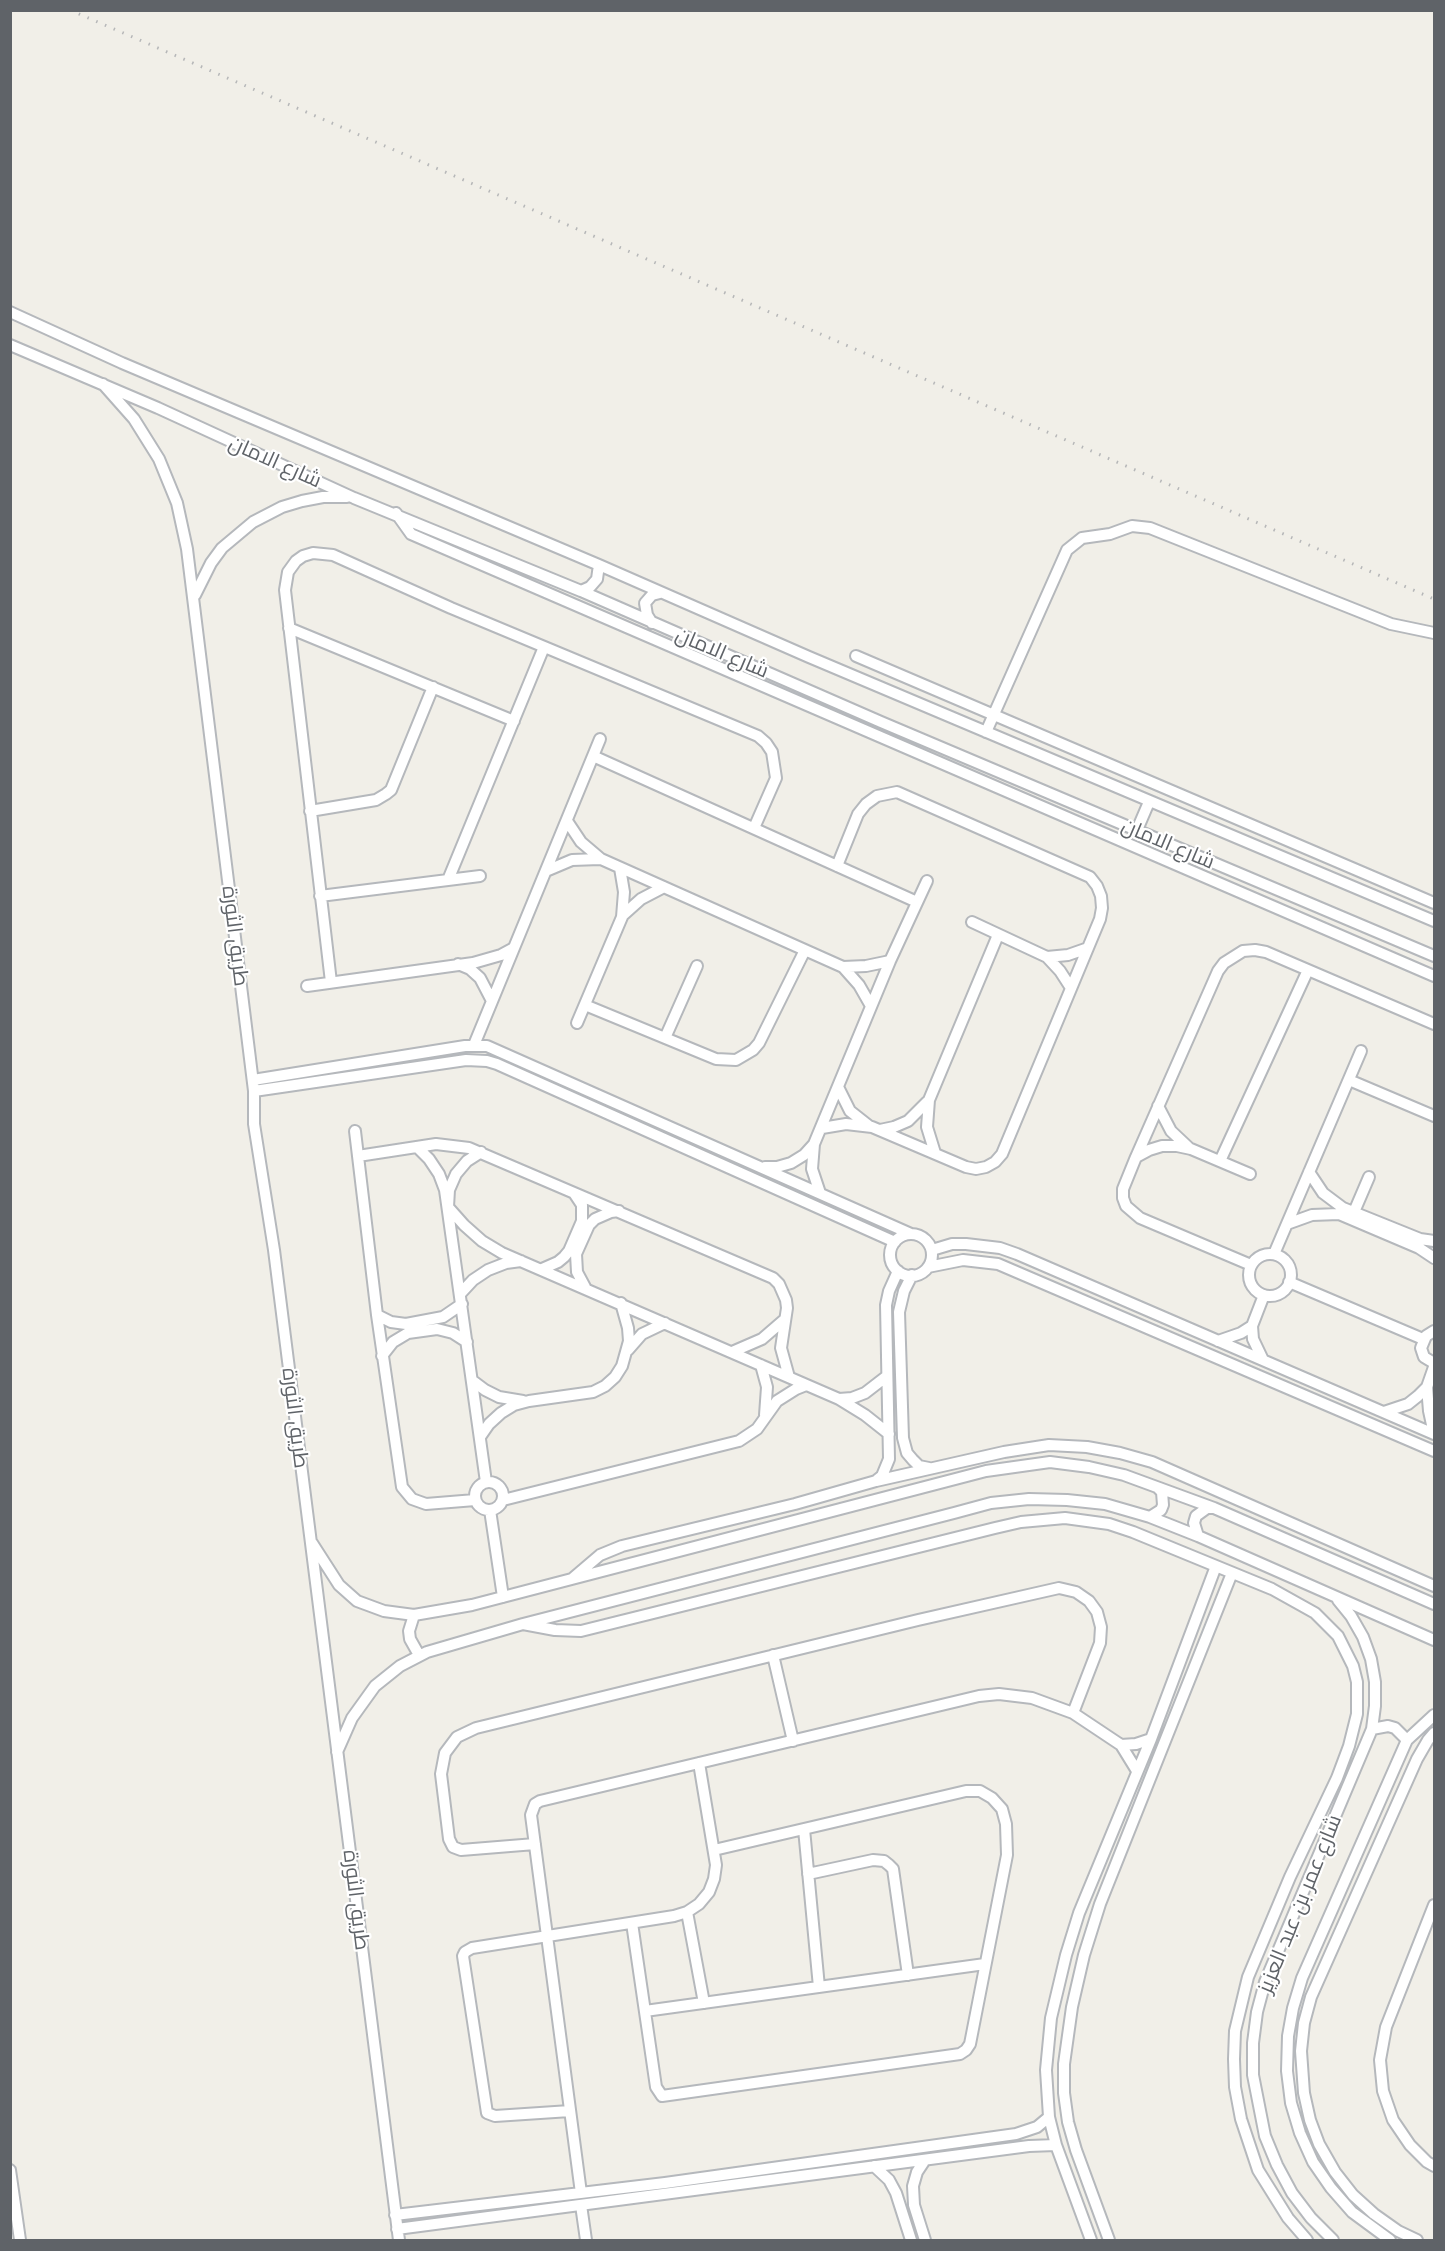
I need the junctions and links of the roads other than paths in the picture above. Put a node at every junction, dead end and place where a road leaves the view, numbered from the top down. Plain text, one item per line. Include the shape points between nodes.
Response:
1 (10, 312) edge
2 (10, 345) edge
3 (103, 384) junction
4 (354, 498) junction
5 (396, 513) junction
6 (599, 565) junction
7 (580, 591) junction
8 (660, 593) junction
9 (195, 596) junction
10 (652, 622) junction
11 (289, 628) junction
12 (1434, 633) edge
13 (544, 647) junction
14 (856, 656) dead end
15 (433, 687) junction
16 (994, 715) junction
17 (514, 721) junction
18 (881, 722) junction
19 (986, 732) junction
20 (874, 734) junction
21 (600, 739) dead end
22 (593, 756) junction
23 (1149, 802) junction
24 (310, 811) junction
25 (567, 821) junction
26 (754, 828) junction
27 (1137, 830) junction
28 (1312, 851) junction
29 (1202, 859) junction
30 (601, 860) junction
31 (837, 866) junction
32 (1305, 867) junction
33 (620, 868) junction
34 (546, 871) junction
35 (1196, 873) junction
36 (480, 876) dead end
37 (448, 880) junction
38 (927, 881) dead end
39 (664, 887) junction
40 (320, 896) junction
41 (917, 902) junction
42 (1434, 903) edge
43 (622, 917) junction
44 (1434, 921) edge
45 (972, 922) dead end
46 (998, 935) junction
47 (514, 948) junction
48 (1088, 948) junction
49 (805, 950) junction
50 (1434, 956) edge
51 (1047, 957) junction
52 (890, 961) junction
53 (458, 964) junction
54 (696, 966) dead end
55 (843, 967) junction
56 (1308, 970) junction
57 (1434, 976) edge
58 (332, 982) junction
59 (307, 986) dead end
60 (1071, 988) junction
61 (492, 1000) junction
62 (585, 1005) junction
63 (871, 1006) junction
64 (577, 1023) dead end
65 (1434, 1024) edge
66 (665, 1038) junction
67 (474, 1045) junction
68 (1361, 1052) dead end
69 (1349, 1080) junction
70 (254, 1086) junction
71 (838, 1087) junction
72 (929, 1100) junction
73 (1158, 1106) junction
74 (1434, 1116) edge
75 (822, 1128) junction
76 (876, 1129) junction
77 (356, 1131) dead end
78 (814, 1144) junction
79 (417, 1147) junction
80 (1191, 1149) junction
81 (481, 1152) junction
82 (935, 1153) junction
83 (358, 1156) junction
84 (1136, 1157) junction
85 (1220, 1161) junction
86 (762, 1167) junction
87 (1310, 1172) junction
88 (1250, 1174) dead end
89 (1370, 1177) dead end
90 (573, 1192) junction
91 (820, 1192) junction
92 (448, 1207) junction
93 (619, 1211) junction
94 (1353, 1212) junction
95 (1287, 1224) junction
96 (911, 1234) junction
97 (895, 1242) junction
98 (1434, 1242) edge
99 (932, 1250) junction
100 (1274, 1254) junction
101 (1434, 1258) edge
102 (524, 1261) junction
103 (1251, 1265) junction
104 (928, 1267) junction
105 (542, 1269) junction
106 (898, 1271) junction
107 (912, 1275) junction
108 (1289, 1282) junction
109 (585, 1288) junction
110 (1264, 1295) junction
111 (461, 1299) junction
112 (621, 1303) junction
113 (377, 1315) junction
114 (786, 1317) junction
115 (665, 1323) junction
116 (1252, 1326) junction
117 (1434, 1332) edge
118 (1423, 1339) junction
119 (1218, 1341) junction
120 (467, 1342) junction
121 (732, 1352) junction
122 (626, 1353) junction
123 (382, 1356) junction
124 (1263, 1360) junction
125 (761, 1365) junction
126 (1434, 1365) edge
127 (887, 1376) junction
128 (789, 1377) junction
129 (472, 1381) junction
130 (806, 1385) junction
131 (1427, 1387) junction
132 (838, 1399) junction
133 (530, 1401) junction
134 (1384, 1412) junction
135 (764, 1420) junction
136 (889, 1434) junction
137 (1434, 1434) edge
138 (480, 1437) junction
139 (1434, 1451) edge
140 (982, 1457) junction
141 (929, 1468) junction
142 (986, 1471) junction
143 (876, 1481) junction
144 (486, 1482) junction
145 (1158, 1488) junction
146 (475, 1500) junction
147 (503, 1500) junction
148 (795, 1504) junction
149 (1214, 1508) junction
150 (490, 1510) junction
151 (1150, 1517) junction
152 (800, 1520) junction
153 (1198, 1536) junction
154 (310, 1538) junction
155 (1216, 1566) junction
156 (1232, 1573) junction
157 (573, 1579) junction
158 (1434, 1586) edge
159 (503, 1597) junction
160 (1336, 1598) junction
161 (1434, 1604) edge
162 (414, 1615) junction
163 (523, 1624) junction
164 (1434, 1640) edge
165 (419, 1655) junction
166 (773, 1655) junction
167 (1073, 1713) junction
168 (1434, 1715) edge
169 (1372, 1729) junction
170 (1434, 1733) edge
171 (1150, 1739) junction
172 (1407, 1740) junction
173 (793, 1742) junction
174 (1122, 1744) junction
175 (336, 1754) junction
176 (699, 1763) junction
177 (1137, 1771) junction
178 (1336, 1778) junction
179 (1350, 1783) junction
180 (1387, 1783) junction
181 (1404, 1790) junction
182 (804, 1829) junction
183 (1109, 1842) junction
184 (535, 1844) junction
185 (1124, 1849) junction
186 (714, 1850) junction
187 (808, 1874) junction
188 (1290, 1877) junction
189 (1307, 1883) junction
190 (1434, 1905) edge
191 (687, 1912) junction
192 (632, 1923) junction
193 (547, 1936) junction
194 (985, 1964) junction
195 (908, 1975) junction
196 (1248, 1977) junction
197 (1265, 1982) junction
198 (819, 1987) junction
199 (704, 2003) junction
200 (645, 2011) junction
201 (570, 2111) junction
202 (1260, 2113) junction
203 (1049, 2117) junction
204 (1240, 2119) junction
205 (1056, 2145) junction
206 (925, 2160) junction
207 (874, 2166) junction
208 (1434, 2166) edge
209 (10, 2170) edge
210 (581, 2193) junction
211 (581, 2205) junction
212 (395, 2215) junction
213 (398, 2235) edge
214 (20, 2241) edge
215 (586, 2241) edge
216 (911, 2241) edge
217 (925, 2241) edge
218 (1091, 2241) edge
219 (1108, 2241) edge
220 (1307, 2241) edge
221 (1333, 2241) edge
222 (1390, 2241) edge
223 (1417, 2241) edge

1 - 6 street, شارع الامان
2 - 3 street, شارع الامان
3 - 4 street, شارع الامان
3 - 9 street, طريق الثورة via 147,439 169,481 183,525
4 - 5 street, شارع الامان
4 - 9 street via 302,501 262,516 222,548
5 - 7 street, شارع الامان
5 - 20 street via 411,534
6 - 7 street via 597,579
6 - 8 street, شارع الامان
7 - 10 street, شارع الامان
8 - 10 street via 645,603
8 - 19 street, شارع الامان
9 - 70 street, طريق الثورة
10 - 18 street, شارع الامان
11 - 13 street via 285,590 288,572 303,556 323,552
11 - 15 street
11 - 24 street
12 - 16 street via 1391,624 1150,528 1132,526 1082,538 1067,550
13 - 17 street
13 - 26 street via 747,731 766,743 772,752 776,778
14 - 16 street
15 - 17 street
15 - 24 street via 391,790 376,800
16 - 19 street
16 - 28 street
17 - 37 street
18 - 20 street
18 - 27 street, شارع الامان
19 - 23 street, شارع الامان
20 - 35 street
21 - 22 street
22 - 25 street
22 - 26 street
23 - 27 street
23 - 32 street, شارع الامان
24 - 40 street
25 - 30 street via 581,842
25 - 34 street
26 - 31 street
27 - 29 street, شارع الامان
28 - 32 street
28 - 42 street
29 - 35 street
29 - 50 street, شارع الامان
30 - 33 street
30 - 34 street via 572,860
31 - 41 street
31 - 48 street via 858,814 866,804 878,796 897,792 1090,877 1101,896 1102,908
32 - 44 street, شارع الامان
33 - 39 street
33 - 43 street via 624,892
34 - 47 street
35 - 57 street
36 - 37 street
37 - 40 street
38 - 41 street
39 - 43 street via 641,899
39 - 49 street
40 - 58 street
41 - 52 street
43 - 62 street
45 - 46 street
46 - 51 street
46 - 72 street
47 - 53 street via 487,960
47 - 61 street
48 - 51 street
48 - 60 street
49 - 55 street
49 - 66 street via 759,1043 745,1056 736,1060 716,1059
51 - 60 street
52 - 55 street
52 - 63 street
53 - 58 street
53 - 61 street via 480,978
54 - 66 street
55 - 63 street
56 - 65 street
56 - 73 street via 1255,950 1243,951 1224,963
56 - 85 street
58 - 59 street
60 - 82 street via 996,1162 976,1169
61 - 67 street
62 - 64 street
62 - 66 street
63 - 71 street
67 - 70 street
67 - 86 street via 500,1050
68 - 69 street
69 - 74 street
69 - 87 street
70 - 97 street via 466,1060 487,1061
70 - 154 street, طريق الثورة via 254,1124
71 - 75 street
71 - 76 street via 850,1111
72 - 76 street via 908,1121
72 - 82 street via 927,1127
73 - 80 street via 1171,1131
73 - 84 street
75 - 76 street via 846,1124
75 - 78 street
76 - 82 street
77 - 83 street
78 - 86 street via 792,1163
78 - 91 street via 812,1169
79 - 81 street via 456,1145
79 - 83 street
79 - 92 street via 439,1174
80 - 84 street via 1162,1146
80 - 85 street
81 - 90 street
81 - 92 street via 466,1161 456,1174 449,1190
83 - 113 street
84 - 103 street via 1123,1189 1126,1206 1132,1213
85 - 88 street
86 - 91 street
87 - 94 street via 1323,1193
87 - 95 street
89 - 94 street
90 - 93 street
90 - 105 street via 582,1206 582,1221 569,1251 558,1262
91 - 96 street
92 - 102 street via 482,1240
92 - 111 street
93 - 109 street via 589,1225 576,1254 577,1272
93 - 114 street via 774,1278 786,1300
94 - 98 street
95 - 100 street
95 - 101 street via 1312,1215 1339,1214
96 - 97 street
96 - 99 street via 924,1238
97 - 106 street via 891,1257
99 - 104 street
99 - 119 street via 952,1244 1000,1248
100 - 103 street via 1261,1256
100 - 108 street via 1287,1262
102 - 105 street
102 - 111 street via 488,1270 473,1280
103 - 110 street via 1252,1287
104 - 107 street
104 - 139 street via 963,1260 998,1263
105 - 109 street
106 - 107 street
106 - 127 street via 886,1305
107 - 141 street via 899,1312 903,1438 913,1460
108 - 110 street via 1279,1293
108 - 118 street
109 - 112 street
110 - 116 street
111 - 113 street via 443,1317 406,1324
111 - 120 street
112 - 115 street
112 - 122 street via 628,1328
113 - 123 street
114 - 121 street via 762,1340
114 - 128 street via 781,1348
115 - 121 street
115 - 122 street via 642,1334
116 - 119 street
116 - 124 street via 1253,1339
117 - 118 street
118 - 126 street via 1424,1357
119 - 124 street
120 - 123 street via 437,1329 408,1333 393,1342
120 - 129 street
121 - 125 street
122 - 133 street via 622,1366 605,1386 593,1392
123 - 146 street via 402,1487 412,1499 426,1504
124 - 134 street
125 - 128 street
125 - 135 street via 767,1387
126 - 131 street
127 - 132 street via 865,1393
127 - 136 street
128 - 130 street
129 - 133 street via 499,1397
129 - 138 street
130 - 132 street
130 - 135 street via 786,1394
131 - 134 street via 1408,1404
131 - 137 street
132 - 136 street
133 - 138 street via 501,1413
134 - 137 street
135 - 147 street via 739,1441
136 - 143 street via 887,1468
138 - 144 street
140 - 141 street
140 - 142 street
140 - 158 street via 1049,1445 1087,1447 1152,1462
141 - 143 street
142 - 145 street via 1050,1462 1124,1474
142 - 152 street
143 - 148 street
144 - 146 street via 478,1486
144 - 147 street via 501,1487
145 - 149 street
145 - 151 street via 1163,1505
146 - 150 street via 481,1508
147 - 150 street via 499,1507
148 - 152 street
148 - 157 street via 622,1546 600,1555
149 - 153 street via 1196,1516
149 - 161 street
150 - 159 street
151 - 153 street
151 - 163 street via 1105,1504 1067,1500 991,1503
152 - 157 street
153 - 160 street
154 - 162 street via 339,1584 357,1601 384,1611
154 - 175 street, طريق الثورة
155 - 156 street
155 - 163 street via 1110,1524 1048,1518 581,1631
155 - 171 street
156 - 178 street via 1315,1613 1347,1650 1357,1682 1358,1706 1354,1731
156 - 185 street
157 - 159 street
159 - 162 street
160 - 164 street
160 - 169 street, شارع عمر بن عبد العزيز via 1357,1626 1371,1659 1375,1694
162 - 165 street via 409,1631
163 - 165 street
165 - 175 street via 375,1686 352,1718
166 - 167 street via 1059,1588 1076,1592 1089,1601 1101,1627 1100,1643
166 - 173 street
166 - 184 street via 476,1728 457,1737 445,1753 441,1774 453,1847 461,1850
167 - 173 street via 1018,1695 979,1696
167 - 174 street
168 - 172 street, شارع عمر بن عبد العزيز
169 - 172 street via 1388,1726
169 - 179 street, شارع عمر بن عبد العزيز
170 - 181 street via 1416,1760
171 - 174 street
171 - 177 street
172 - 180 street, شارع عمر بن عبد العزيز
173 - 176 street
174 - 177 street
175 - 212 street, طريق الثورة
176 - 184 street via 540,1801 531,1815
176 - 186 street
177 - 183 street
178 - 179 street
178 - 188 street
179 - 189 street, شارع عمر بن عبد العزيز
180 - 181 street
180 - 222 street, شارع عمر بن عبد العزيز via 1302,1978 1293,2008 1287,2071 1294,2113 1314,2162 1352,2212
181 - 223 street via 1311,1997 1302,2037 1301,2072 1310,2120 1335,2172 1374,2214
182 - 186 street
182 - 187 street
182 - 194 street via 966,1791 980,1791 992,1798 1002,1809 1008,1855
183 - 185 street
183 - 203 street via 1079,1913 1060,1976 1047,2055
184 - 193 street
185 - 219 street via 1100,1904 1084,1955 1064,2064 1068,2122
186 - 191 street via 716,1865 711,1886 699,1904
187 - 195 street via 873,1860 889,1864 893,1869
187 - 198 street
188 - 189 street
188 - 196 street
189 - 197 street, شارع عمر بن عبد العزيز
190 - 208 street via 1386,2027 1380,2060 1383,2091 1393,2120 1410,2145
191 - 192 street
191 - 199 street
192 - 193 street
192 - 200 street
193 - 201 street
193 - 201 street via 472,1948 463,1956 488,2113 495,2116
194 - 195 street
194 - 200 street via 970,2044 964,2052 665,2096 657,2091
195 - 198 street
196 - 197 street
196 - 204 street via 1235,2031 1235,2087
197 - 202 street, شارع عمر بن عبد العزيز via 1253,2043 1253,2075
198 - 199 street
199 - 200 street
201 - 210 street
202 - 204 street
202 - 221 street, شارع عمر بن عبد العزيز via 1265,2136 1292,2193
203 - 205 street
203 - 210 street via 1037,2127 1016,2134
204 - 220 street via 1271,2195
205 - 206 street
205 - 218 street
206 - 207 street
206 - 217 street via 913,2186 914,2205
207 - 211 street
207 - 216 street via 896,2193
209 - 214 street
210 - 212 street
211 - 213 street
211 - 215 street
212 - 213 street, طريق الثورة

